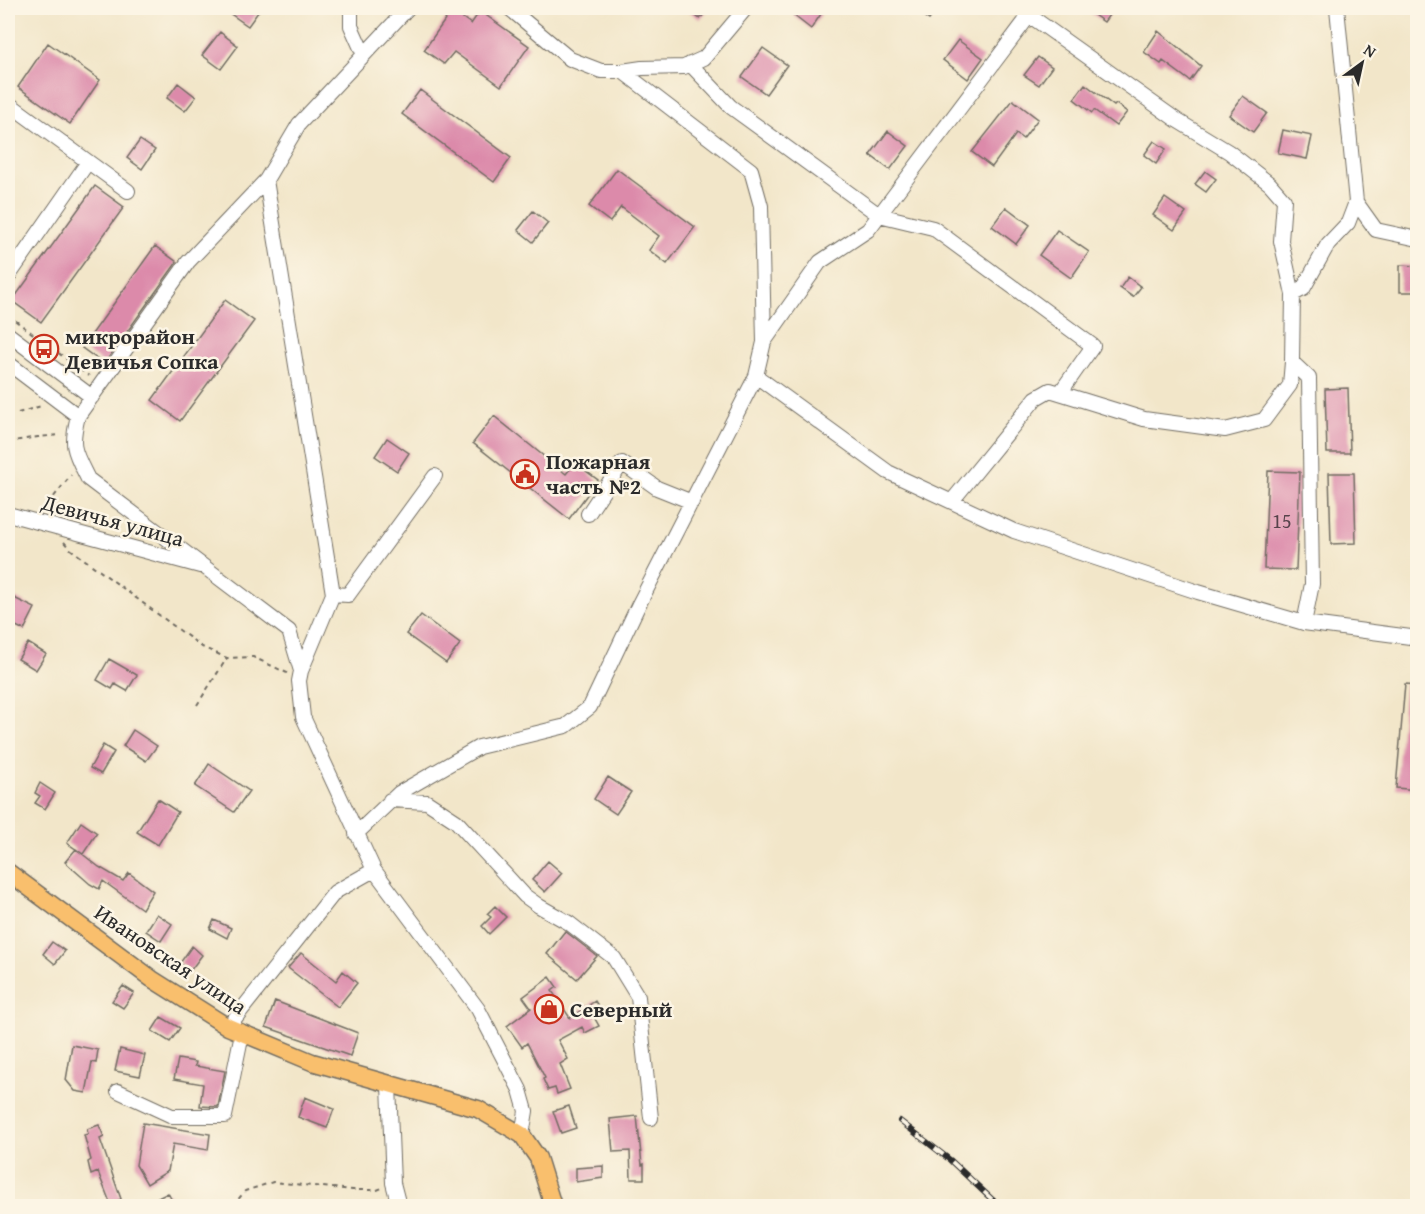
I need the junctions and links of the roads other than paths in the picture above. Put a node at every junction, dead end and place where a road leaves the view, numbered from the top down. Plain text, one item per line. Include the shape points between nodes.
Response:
1 (351, 8) edge
2 (408, 8) edge
3 (509, 8) edge
4 (746, 8) edge
5 (1337, 8) edge
6 (1028, 10) edge
7 (364, 55) junction
8 (690, 64) junction
9 (622, 71) junction
10 (8, 103) edge
11 (88, 162) junction
12 (266, 180) junction
13 (128, 191) dead end
14 (1356, 202) junction
15 (879, 215) junction
16 (1418, 239) edge
17 (8, 277) edge
18 (1293, 294) junction
19 (8, 334) edge
20 (764, 342) junction
21 (1292, 362) junction
22 (8, 363) edge
23 (756, 376) junction
24 (1060, 393) junction
25 (92, 397) junction
26 (78, 416) junction
27 (435, 476) dead end
28 (952, 501) junction
29 (692, 502) junction
30 (8, 514) edge
31 (588, 514) dead end
32 (207, 567) junction
33 (333, 594) junction
34 (1304, 623) junction
35 (1418, 638) edge
36 (300, 676) junction
37 (390, 800) junction
38 (356, 834) junction
39 (374, 870) junction
40 (10, 878) edge
41 (235, 1030) junction
42 (389, 1084) junction
43 (118, 1091) dead end
44 (651, 1118) dead end
45 (522, 1135) junction
46 (399, 1206) edge
47 (553, 1206) edge

1 - 7 street via 351,26
2 - 7 street
3 - 9 street via 570,59 602,71
4 - 8 street via 704,58
5 - 14 street
6 - 15 street
6 - 18 street via 1178,122 1228,152 1270,184 1284,200 1281,241
7 - 12 street via 299,124
8 - 9 street
8 - 15 street via 731,106
9 - 20 street via 751,170 761,206
10 - 11 street
11 - 13 street
11 - 17 street
12 - 25 street via 188,262
12 - 33 street
14 - 16 street via 1376,230
14 - 18 street via 1348,223 1328,244 1303,289
15 - 20 street via 868,230 820,262
15 - 24 street via 933,228 1093,346
18 - 21 street
19 - 25 street
20 - 23 street
21 - 24 street via 1290,385 1264,420 1225,430 1144,419
21 - 34 street via 1308,378 1312,584
22 - 26 street
23 - 28 street via 888,472
23 - 29 street
24 - 28 street via 1050,390 1036,398
25 - 26 street
26 - 32 street via 74,451 88,479
27 - 33 street via 348,595
28 - 34 street via 1014,531
29 - 31 street via 657,488 622,463
29 - 37 street via 590,707 566,726 479,747
30 - 32 street, Девичья улица
32 - 36 street via 289,632
33 - 36 street
34 - 35 street
36 - 38 street via 303,717
37 - 38 street
37 - 44 street via 427,802 456,821 525,896 569,922 614,958 638,997
38 - 39 street
39 - 41 street via 335,892
39 - 45 street via 478,1010 520,1090 526,1111
40 - 41 main road, Ивановская улица via 152,979
41 - 42 main road, Ивановская улица via 312,1062
41 - 43 street via 225,1116 172,1116
42 - 45 main road, Ивановская улица via 478,1109
42 - 46 street via 393,1183
45 - 47 main road via 538,1158

